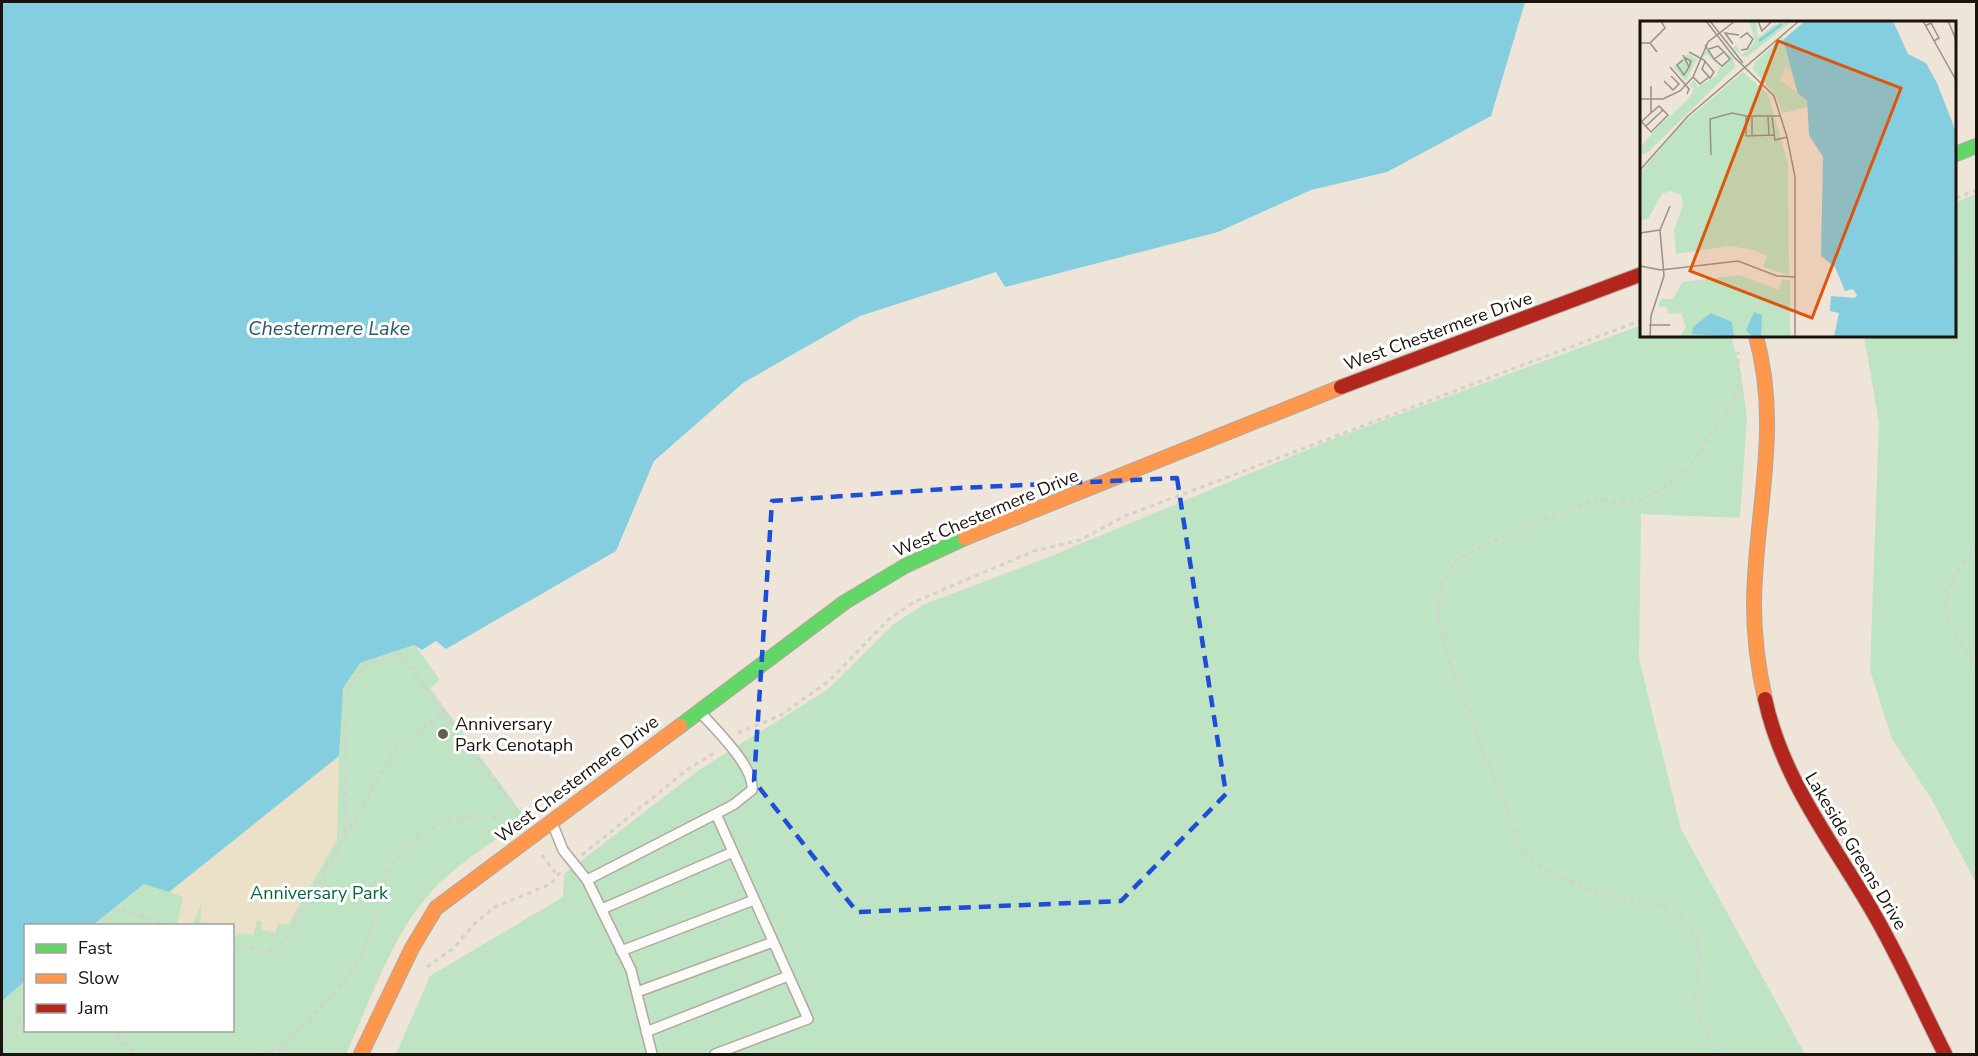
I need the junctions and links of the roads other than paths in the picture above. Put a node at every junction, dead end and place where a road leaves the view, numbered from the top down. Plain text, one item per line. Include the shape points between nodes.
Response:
1 (1977, 146) edge
2 (1957, 154) edge
3 (1640, 275) edge
4 (1757, 340) edge
5 (698, 710) junction
6 (716, 814) junction
7 (553, 822) junction
8 (733, 852) junction
9 (587, 880) junction
10 (754, 900) junction
11 (602, 909) junction
12 (773, 942) junction
13 (621, 951) junction
14 (788, 976) junction
15 (637, 992) junction
16 (646, 1032) junction
17 (361, 1054) edge
18 (652, 1054) edge
19 (715, 1054) edge
20 (1945, 1054) edge

1 - 2 street
3 - 5 street, West Chestermere Drive via 1332,390 974,534 845,602
4 - 20 street, Lakeside Greens Drive via 1769,430 1755,564 1756,646 1769,721 1797,793 1884,932
5 - 6 lane via 728,743 753,781 752,790
5 - 7 street, West Chestermere Drive
6 - 8 lane
6 - 9 lane
7 - 9 lane via 563,850
7 - 17 street, West Chestermere Drive via 436,908 412,948
8 - 10 lane
8 - 11 lane
9 - 11 lane
10 - 12 lane
10 - 13 lane
11 - 13 lane
12 - 14 lane
12 - 15 lane
13 - 15 lane
14 - 16 lane
14 - 19 lane via 808,1019
15 - 16 lane
16 - 18 lane

